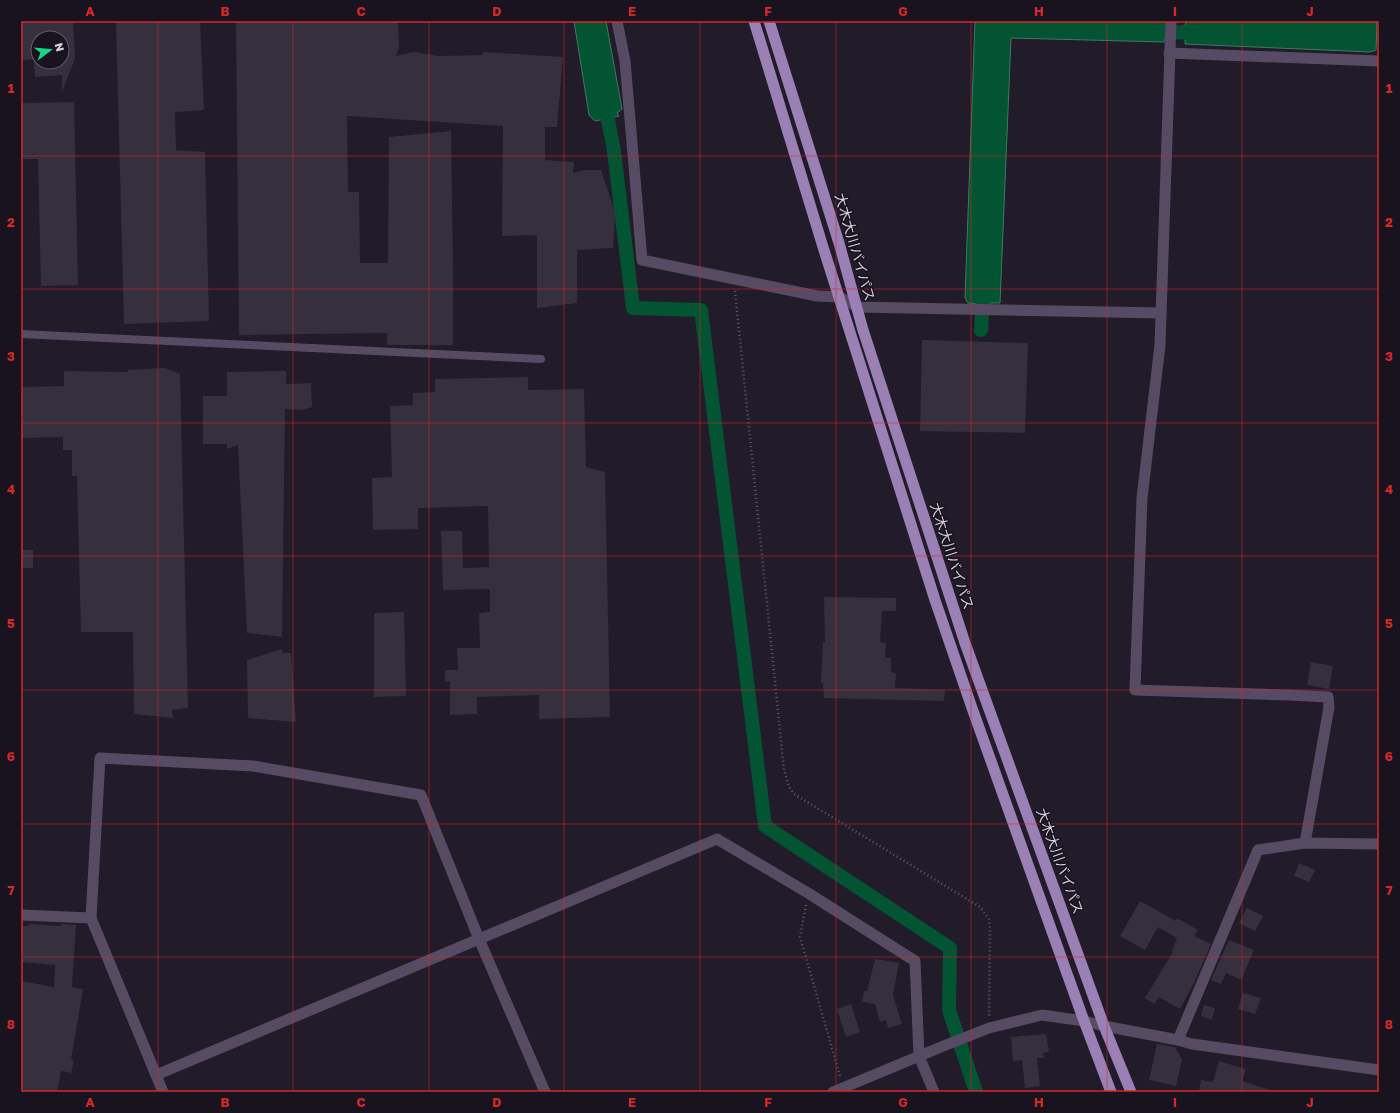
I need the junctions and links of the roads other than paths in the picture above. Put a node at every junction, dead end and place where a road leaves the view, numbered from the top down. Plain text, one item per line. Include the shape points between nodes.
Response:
1 (617, 21) edge
2 (754, 21) edge
3 (769, 21) edge
4 (1171, 21) edge
5 (1168, 53) junction
6 (1379, 61) edge
7 (840, 297) junction
8 (858, 311) junction
9 (1161, 313) junction
10 (21, 334) edge
11 (541, 359) dead end
12 (1305, 843) junction
13 (1379, 844) edge
14 (21, 915) edge
15 (91, 918) junction
16 (479, 939) junction
17 (1084, 1021) junction
18 (1104, 1026) junction
19 (1178, 1040) junction
20 (919, 1056) junction
21 (1379, 1070) edge
22 (156, 1075) junction
23 (163, 1092) edge
24 (545, 1092) edge
25 (833, 1092) edge
26 (934, 1092) edge
27 (1111, 1092) edge
28 (1131, 1092) edge

1 - 7 street via 625,61 642,260 818,296
2 - 7 highway, 大木大川バイパス
3 - 8 highway, 大木大川バイパス
4 - 5 street
5 - 6 street
5 - 9 street
7 - 8 street
7 - 17 highway, 大木大川バイパス via 935,600
8 - 9 street
8 - 18 highway, 大木大川バイパス via 965,643
9 - 12 street via 1160,345 1142,498 1135,690 1328,697 1329,707
10 - 11 lane
12 - 13 street
12 - 19 street via 1258,850
14 - 15 street
15 - 16 street via 100,758 253,766 421,795
15 - 22 street
16 - 20 street via 717,839 915,961
16 - 22 street
16 - 24 street
17 - 18 street
17 - 20 street via 1042,1015 989,1028
17 - 27 highway, 大木大川バイパス
18 - 19 street
18 - 28 highway, 大木大川バイパス
19 - 21 street
20 - 25 street
20 - 26 street
22 - 23 street

